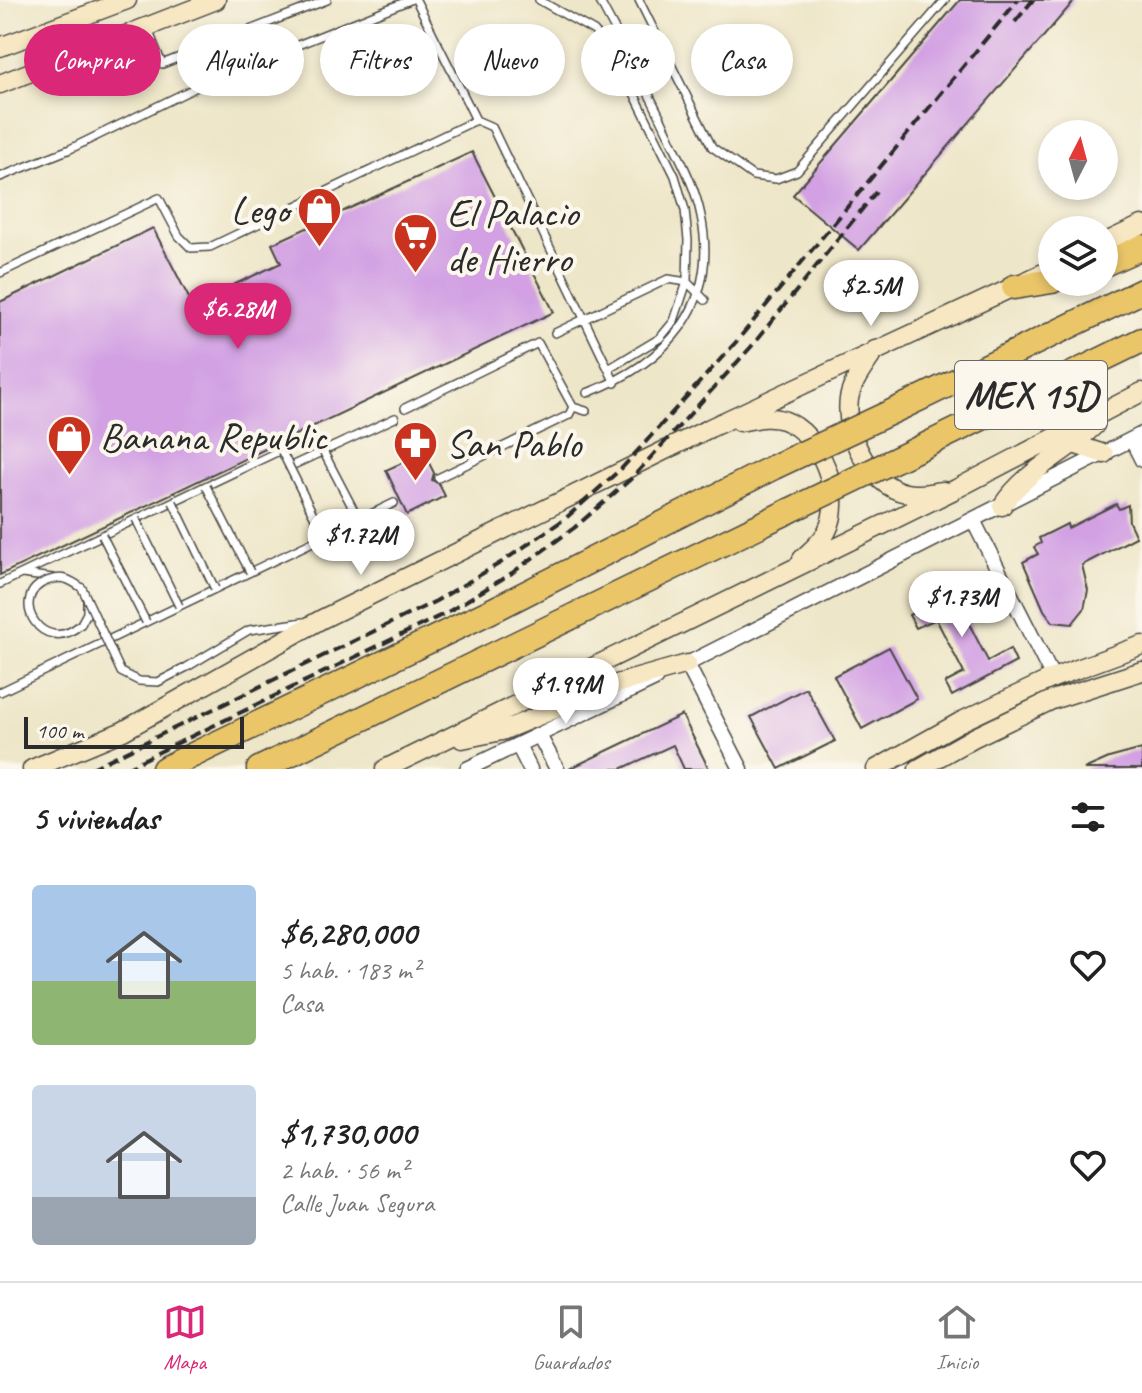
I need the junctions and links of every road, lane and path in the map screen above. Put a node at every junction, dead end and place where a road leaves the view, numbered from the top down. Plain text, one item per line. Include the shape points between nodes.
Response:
1 (127, 0) edge
2 (216, 0) edge
3 (327, 0) edge
4 (413, 0) edge
5 (539, 0) edge
6 (599, 0) edge
7 (639, 0) edge
8 (945, 0) edge
9 (155, 24) edge
10 (0, 47) edge
11 (161, 62) edge
12 (24, 75) edge
13 (0, 84) edge
14 (476, 120) junction
15 (0, 177) edge
16 (1142, 225) edge
17 (1118, 236) edge
18 (1142, 247) edge
19 (1118, 258) edge
20 (0, 273) edge
21 (1038, 276) edge
22 (687, 282) junction
23 (1038, 283) edge
24 (1014, 287) junction
25 (1142, 291) edge
26 (702, 298) junction
27 (586, 318) junction
28 (555, 333) dead end
29 (1142, 340) edge
30 (875, 350) junction
31 (610, 368) junction
32 (615, 383) junction
33 (1142, 392) edge
34 (587, 393) dead end
35 (573, 407) junction
36 (405, 408) dead end
37 (586, 411) dead end
38 (395, 418) dead end
39 (710, 428) junction
40 (1137, 437) edge
41 (1066, 442) junction
42 (323, 451) junction
43 (1104, 454) junction
44 (1142, 460) edge
45 (289, 467) junction
46 (438, 478) dead end
47 (206, 486) junction
48 (956, 489) junction
49 (173, 502) junction
50 (394, 503) dead end
51 (1002, 506) junction
52 (136, 519) junction
53 (359, 520) junction
54 (973, 520) junction
55 (102, 535) junction
56 (324, 536) junction
57 (792, 570) junction
58 (250, 572) junction
59 (21, 574) junction
60 (0, 584) edge
61 (215, 589) junction
62 (179, 606) junction
63 (322, 619) junction
64 (146, 622) junction
65 (1142, 645) edge
66 (687, 664) junction
67 (1142, 671) edge
68 (1053, 678) junction
69 (0, 692) edge
70 (539, 735) junction
71 (435, 744) junction
72 (518, 745) junction
73 (32, 769) edge
74 (164, 769) edge
75 (259, 769) edge
76 (385, 769) edge
77 (467, 769) edge
78 (530, 769) edge
79 (557, 769) edge
80 (741, 769) edge
81 (876, 769) edge
82 (918, 769) edge

1 - 10 main road
2 - 9 main road
3 - 11 lane
4 - 14 lane
4 - 15 lane via 213,79
5 - 22 lane via 594,31 615,55 675,176 685,210
6 - 26 lane via 696,194 704,241
7 - 8 lane via 712,147 753,176 776,179 797,171
12 - 13 main road
14 - 20 lane via 210,247 191,248 159,198
14 - 27 lane via 492,127
16 - 17 main road
18 - 19 highway
21 - 24 main road
22 - 26 lane
22 - 27 lane via 668,279
22 - 31 lane via 674,321 660,338
23 - 24 highway
24 - 30 main road
25 - 74 highway, MEX 15D, bridge
26 - 32 lane via 649,360
27 - 28 lane
27 - 31 lane
29 - 75 highway, MEX 15D, bridge
30 - 39 main road
30 - 48 main road via 849,397 849,421 861,455 884,485 908,494
31 - 32 lane
32 - 34 lane
33 - 41 main road
35 - 36 lane via 538,343
35 - 37 lane
35 - 46 lane via 569,415
38 - 42 lane
39 - 57 main road via 764,417 805,431 832,479 834,511 826,534
39 - 63 main road
40 - 43 street
40 - 44 street
41 - 43 main road
41 - 48 main road
41 - 51 main road via 1015,487
42 - 45 lane
42 - 53 lane, bridge
43 - 51 street
45 - 47 lane, bridge via 281,450
45 - 56 lane, bridge
47 - 49 lane
47 - 58 lane, bridge
48 - 57 main road
49 - 52 lane
49 - 61 lane, bridge
50 - 53 lane
51 - 54 street
52 - 55 lane
52 - 62 lane, bridge
53 - 56 lane
54 - 66 street
54 - 68 street
55 - 59 lane
55 - 64 lane, bridge
56 - 58 lane
57 - 71 main road
58 - 61 lane
59 - 60 lane
59 - 63 lane, bridge via 63,577 76,582 86,595 88,604 81,624 61,635 37,626 30,611 34,590 40,583 57,577 70,579 82,588 121,672 139,681 158,682 249,630
61 - 62 lane
62 - 64 lane
63 - 73 main road via 123,731
64 - 69 lane
65 - 68 main road
66 - 70 street
66 - 71 main road via 613,685 502,731
66 - 80 street
67 - 82 main road via 1052,700
68 - 81 main road
70 - 72 street
70 - 79 street
71 - 76 main road
72 - 77 street
72 - 78 street

